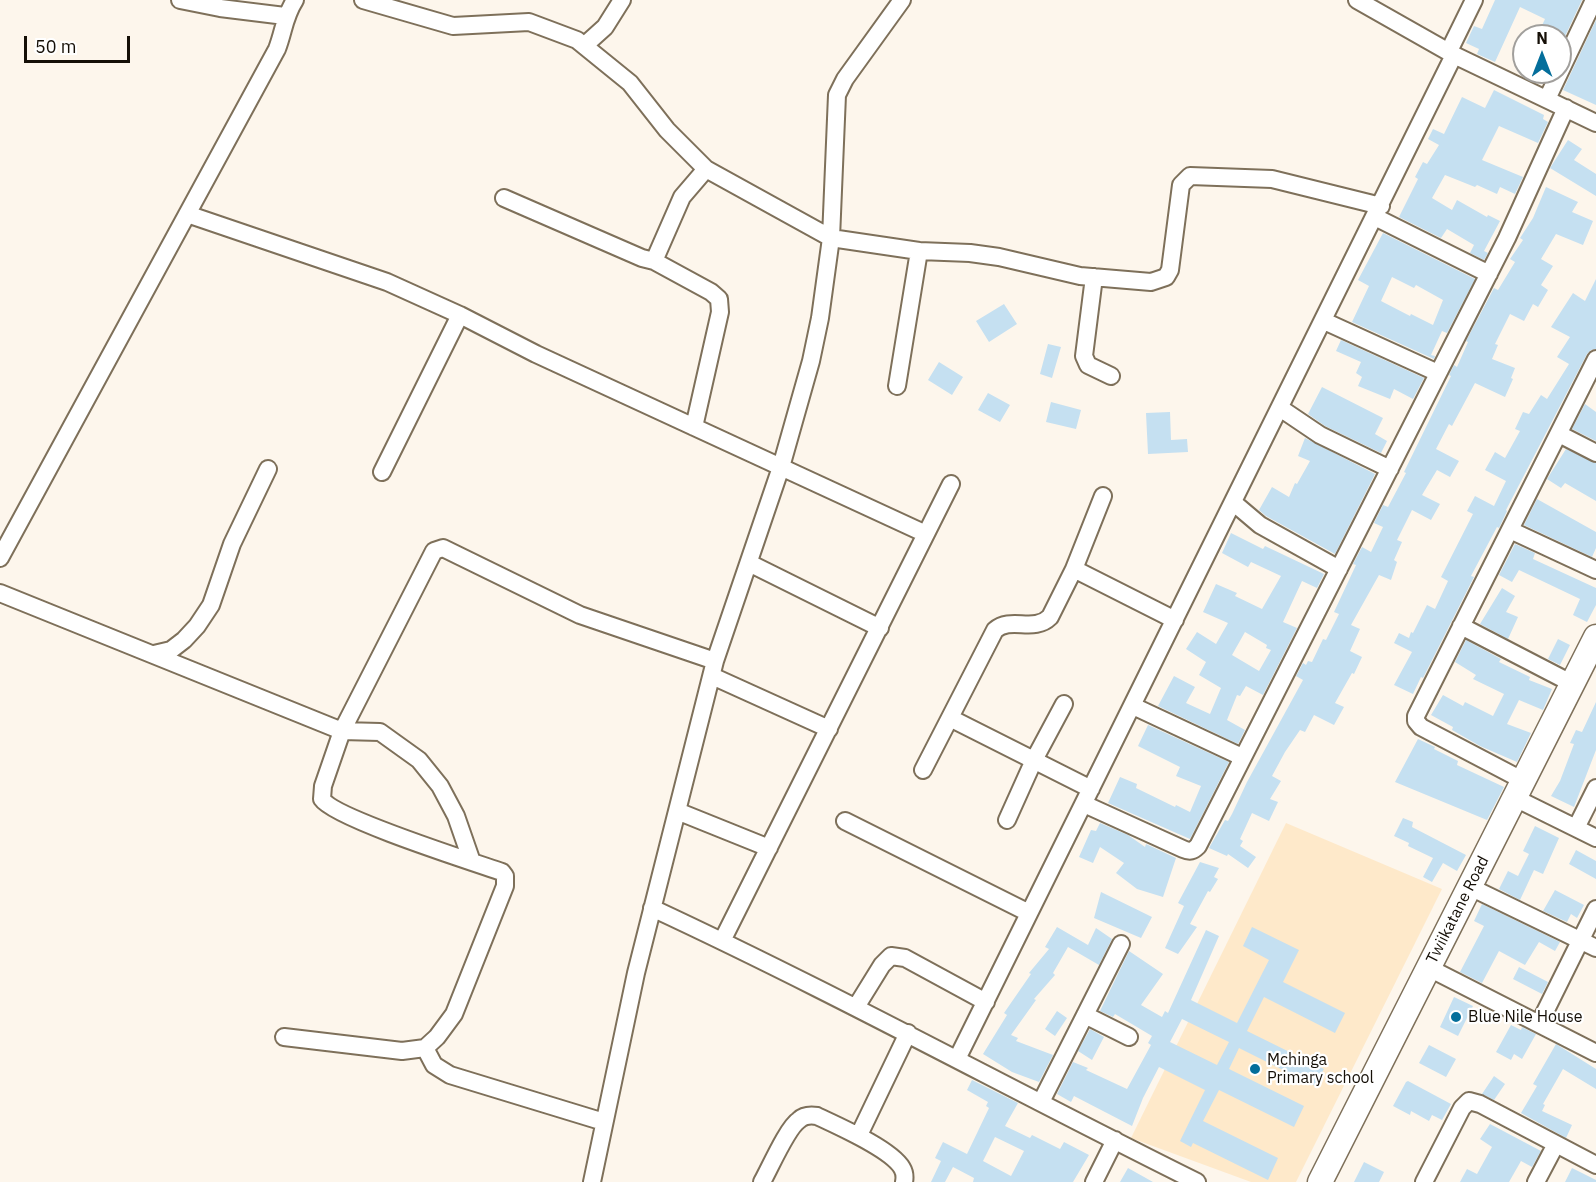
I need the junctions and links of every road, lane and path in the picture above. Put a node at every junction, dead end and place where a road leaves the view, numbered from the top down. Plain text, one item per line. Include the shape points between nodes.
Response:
1 (180, 0) edge
2 (295, 0) edge
3 (363, 0) edge
4 (622, 0) edge
5 (902, 0) edge
6 (1357, 0) edge
7 (1474, 0) edge
8 (1594, 0) edge
9 (285, 16) junction
10 (585, 45) junction
11 (1451, 53) junction
12 (1547, 99) junction
13 (1566, 108) junction
14 (1596, 123) edge
15 (706, 169) junction
16 (504, 198) dead end
17 (1378, 212) junction
18 (187, 214) junction
19 (831, 238) junction
20 (919, 251) junction
21 (654, 261) junction
22 (1489, 274) junction
23 (1094, 277) junction
24 (460, 315) junction
25 (1324, 321) junction
26 (1596, 359) edge
27 (1438, 373) junction
28 (1111, 376) dead end
29 (897, 386) dead end
30 (1280, 408) junction
31 (694, 427) junction
32 (1559, 434) junction
33 (1596, 453) edge
34 (781, 467) junction
35 (268, 469) dead end
36 (1390, 469) junction
37 (382, 472) dead end
38 (951, 484) dead end
39 (1103, 496) dead end
40 (1234, 502) junction
41 (1510, 530) junction
42 (926, 534) junction
43 (0, 558) edge
44 (748, 563) junction
45 (1074, 569) junction
46 (1339, 569) junction
47 (1596, 570) edge
48 (0, 593) edge
49 (1175, 620) junction
50 (1461, 626) junction
51 (880, 628) junction
52 (1596, 637) edge
53 (154, 654) junction
54 (713, 669) junction
55 (1573, 684) junction
56 (1064, 704) dead end
57 (1133, 706) junction
58 (950, 718) junction
59 (829, 729) junction
60 (342, 731) junction
61 (1242, 758) junction
62 (1034, 760) junction
63 (923, 770) dead end
64 (1596, 788) edge
65 (1519, 790) junction
66 (1088, 796) junction
67 (677, 811) junction
68 (845, 820) dead end
69 (1007, 820) dead end
70 (1575, 828) junction
71 (1596, 838) edge
72 (769, 848) junction
73 (471, 862) junction
74 (1470, 887) junction
75 (652, 908) junction
76 (1596, 909) edge
77 (1029, 913) junction
78 (1581, 940) junction
79 (722, 941) junction
80 (1121, 944) dead end
81 (1596, 948) edge
82 (1429, 968) junction
83 (986, 1002) junction
84 (856, 1007) junction
85 (1085, 1015) junction
86 (1539, 1024) junction
87 (908, 1033) junction
88 (1129, 1036) dead end
89 (284, 1037) dead end
90 (425, 1048) junction
91 (1596, 1053) edge
92 (957, 1059) junction
93 (1041, 1102) junction
94 (604, 1122) junction
95 (859, 1135) junction
96 (1115, 1140) junction
97 (1556, 1144) junction
98 (1596, 1165) edge
99 (592, 1182) edge
100 (762, 1182) edge
101 (904, 1182) edge
102 (1094, 1182) edge
103 (1197, 1182) edge
104 (1320, 1182) edge
105 (1424, 1182) edge
106 (1536, 1182) edge

1 - 9 street
2 - 9 street
3 - 10 street via 453,26 529,22
4 - 10 street via 605,27
5 - 19 street via 837,95
6 - 11 street
7 - 11 street
8 - 12 street
9 - 18 street via 277,49
10 - 15 street via 630,82 667,130
11 - 12 street
11 - 17 street
12 - 13 street
13 - 14 street
13 - 22 street
15 - 19 street
15 - 21 street via 682,197
16 - 21 street
17 - 22 street
17 - 23 street via 1272,179 1190,176 1181,185 1172,263 1166,277 1151,282
17 - 25 street
18 - 24 street via 387,282
18 - 43 street
19 - 20 street
19 - 34 street via 820,318
20 - 23 street via 999,257
20 - 29 street
21 - 31 street via 719,299 720,312
22 - 27 street
23 - 28 street via 1084,356 1088,365
24 - 31 street
24 - 37 street
25 - 27 street
25 - 30 street
26 - 32 street
27 - 36 street
30 - 36 street via 1320,435
30 - 40 street
31 - 34 street
32 - 33 street
32 - 41 street
34 - 42 street
34 - 44 street
35 - 53 street via 232,544 211,605 184,640 171,650
36 - 46 street
38 - 42 street
39 - 45 street
40 - 46 street via 1260,525
40 - 49 street
41 - 47 street
41 - 50 street
42 - 51 street
44 - 51 street
44 - 54 street
45 - 49 street
45 - 58 street via 1045,622 1005,624 994,630
46 - 61 street
48 - 53 street
49 - 57 street
50 - 55 street
50 - 65 street via 1416,721
51 - 59 street
52 - 55 main road, Twiikatane Road
53 - 60 street
54 - 59 street
54 - 60 street via 580,615 443,548 434,551 427,562
54 - 67 street
55 - 65 main road, Twiikatane Road
56 - 62 street
57 - 61 street
57 - 66 street
58 - 62 street
58 - 63 street
59 - 72 street
60 - 73 street via 380,732 419,760 440,786 456,816
60 - 73 street via 323,786 325,803
61 - 66 street via 1194,850 1183,849
62 - 66 street
62 - 69 street
64 - 70 street
65 - 70 street
65 - 74 main road, Twiikatane Road
66 - 77 street
67 - 72 street
67 - 75 street
68 - 77 street
70 - 71 street
72 - 79 street
73 - 90 street via 502,872 505,886 454,1014
74 - 78 street
74 - 82 main road, Twiikatane Road
75 - 79 street
75 - 94 street
76 - 78 street
77 - 83 street
78 - 81 street
78 - 86 street
79 - 84 street
80 - 85 street
82 - 86 street
82 - 104 main road, Twiikatane Road
83 - 84 street via 905,958 891,956
83 - 92 street
84 - 87 street
85 - 88 street
85 - 93 street
86 - 91 street
87 - 92 street
87 - 95 street
89 - 90 street via 402,1051
90 - 94 street via 434,1065 450,1074
92 - 93 street
93 - 96 street
94 - 99 street
95 - 100 street via 817,1116 804,1116 794,1124
95 - 101 street via 900,1165
96 - 102 street
96 - 103 street
97 - 98 street
97 - 105 street via 1468,1101
97 - 106 street

